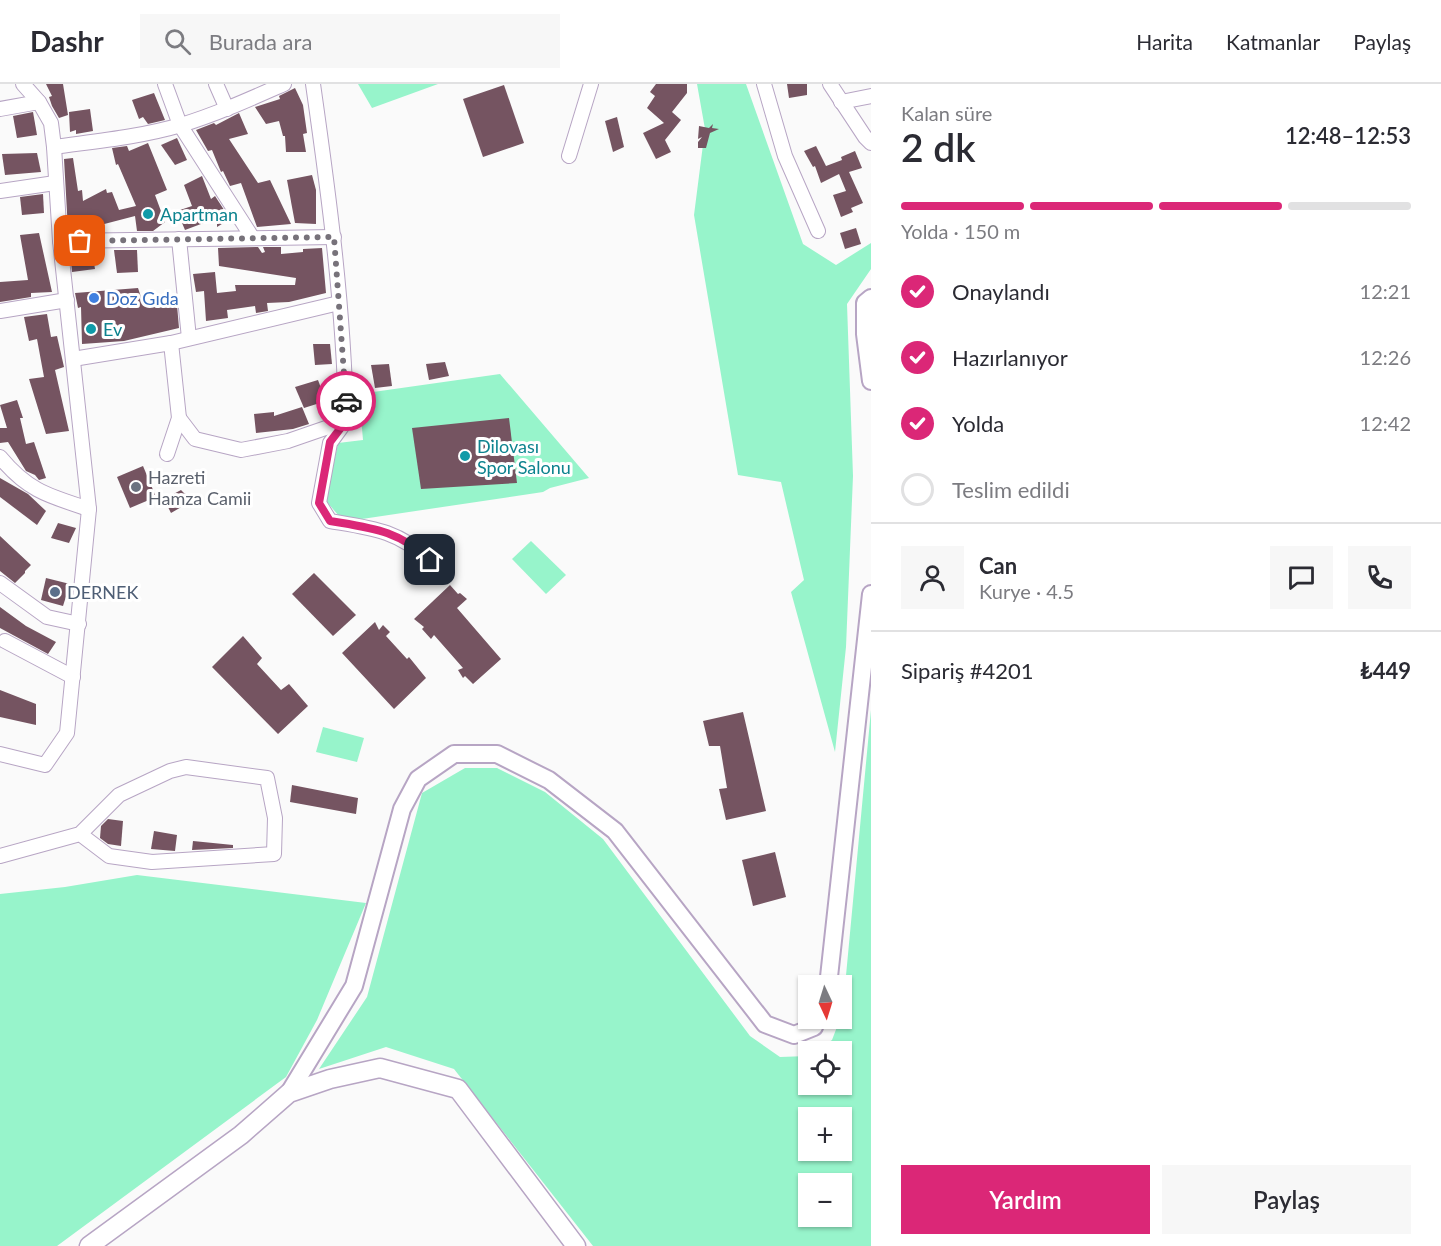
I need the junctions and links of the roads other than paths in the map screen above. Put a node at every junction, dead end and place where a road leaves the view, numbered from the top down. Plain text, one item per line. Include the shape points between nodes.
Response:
1 (23, 84) edge
2 (165, 84) edge
3 (216, 84) edge
4 (284, 84) edge
5 (313, 84) edge
6 (591, 84) edge
7 (764, 84) edge
8 (831, 84) edge
9 (871, 96) edge
10 (39, 102) junction
11 (841, 102) junction
12 (0, 109) edge
13 (226, 109) junction
14 (180, 125) junction
15 (869, 138) edge
16 (54, 147) junction
17 (569, 156) dead end
18 (55, 183) junction
19 (0, 190) edge
20 (818, 231) dead end
21 (252, 237) junction
22 (334, 237) junction
23 (179, 239) junction
24 (60, 241) junction
25 (871, 298) edge
26 (67, 300) junction
27 (339, 303) junction
28 (0, 311) edge
29 (189, 338) junction
30 (171, 343) junction
31 (73, 359) junction
32 (871, 381) edge
33 (179, 418) junction
34 (346, 421) junction
35 (167, 454) dead end
36 (1, 461) edge
37 (89, 509) junction
38 (430, 560) dead end
39 (0, 583) edge
40 (871, 594) edge
41 (79, 624) junction
42 (5, 641) dead end
43 (73, 677) junction
44 (0, 754) edge
45 (80, 834) junction
46 (0, 856) edge
47 (829, 975) edge
48 (809, 1029) edge
49 (290, 1093) junction
50 (90, 1246) edge
51 (576, 1246) edge

1 - 10 street
2 - 14 street
3 - 13 street
4 - 13 street
5 - 22 street
6 - 17 street
7 - 20 street via 785,156
8 - 11 street
9 - 11 street
10 - 12 street
10 - 16 street via 51,123
11 - 15 street
13 - 14 street
14 - 16 street
14 - 21 street
16 - 18 street
18 - 19 street
18 - 24 street
21 - 22 street
21 - 23 street
22 - 27 street
23 - 24 street
23 - 29 street
24 - 26 street
25 - 32 street via 865,303
26 - 28 street
26 - 31 street
27 - 29 street
27 - 34 street
29 - 30 street
30 - 31 street
30 - 33 street
31 - 37 street
33 - 34 street via 195,439 241,450 288,441
33 - 35 street
34 - 38 street via 330,442 319,503 330,521 383,530 416,547
36 - 37 street via 41,493
37 - 41 street
39 - 41 street via 47,617
40 - 47 street
41 - 43 street
42 - 43 street
43 - 44 street via 67,733 45,765
45 - 45 street via 109,856 152,862 227,858 274,854 275,818 267,778 186,767 119,795
45 - 46 street
48 - 49 street via 794,1035 765,1024 615,831 549,780 496,754 454,754 418,779 402,809 354,986
49 - 50 main road via 241,1136
49 - 51 main road via 380,1068 458,1089

